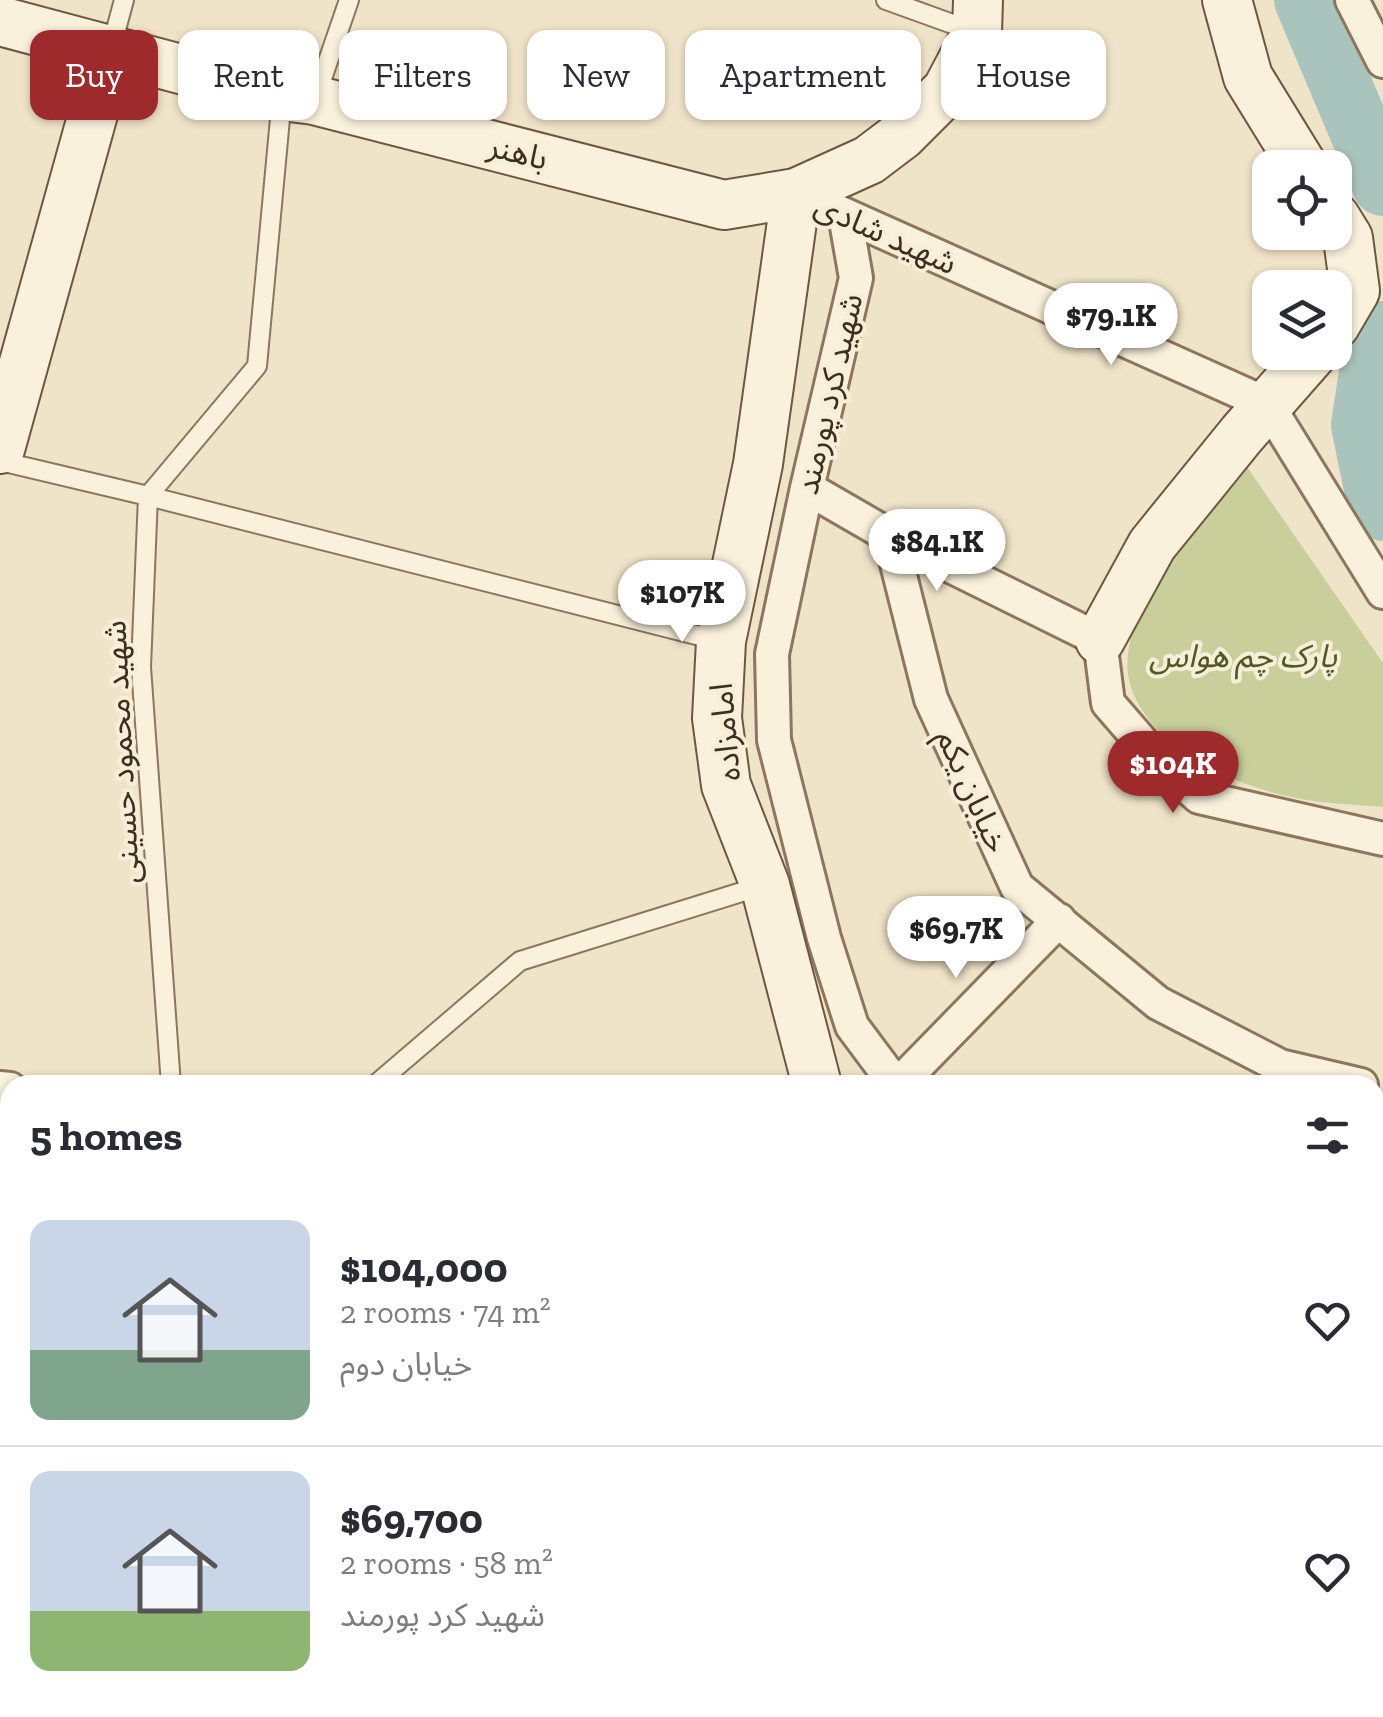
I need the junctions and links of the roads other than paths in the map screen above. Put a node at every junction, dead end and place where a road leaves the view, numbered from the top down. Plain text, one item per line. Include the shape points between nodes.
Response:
1 (124, 0) edge
2 (349, 0) edge
3 (886, 0) edge
4 (1227, 0) edge
5 (1352, 0) edge
6 (978, 16) edge
7 (0, 20) edge
8 (37, 30) edge
9 (116, 30) edge
10 (319, 58) edge
11 (1383, 62) edge
12 (319, 103) edge
13 (91, 120) edge
14 (295, 120) edge
15 (1293, 150) edge
16 (796, 193) junction
17 (845, 215) junction
18 (1350, 250) edge
19 (1352, 298) edge
20 (1298, 370) edge
21 (1267, 404) junction
22 (0, 449) edge
23 (0, 462) edge
24 (807, 488) junction
25 (148, 496) junction
26 (890, 536) junction
27 (1383, 592) edge
28 (1100, 640) junction
29 (721, 642) junction
30 (1383, 839) edge
31 (765, 885) junction
32 (1059, 920) junction
33 (171, 1075) edge
34 (387, 1075) edge
35 (814, 1075) edge
36 (889, 1075) edge
37 (907, 1075) edge
38 (1318, 1075) edge

1 - 9 lane
2 - 10 lane
3 - 6 lane
4 - 15 street via 1248,77
5 - 11 street
6 - 16 street, باهنر via 947,90 902,136 869,160
7 - 8 street, باهنر
12 - 16 street, باهنر via 724,205
13 - 22 street
14 - 25 lane via 257,366
16 - 17 street, شهید شادی
16 - 29 street, امامزاده via 758,464
17 - 21 street, شهید شادی
17 - 24 street, شهید کرد پورمند via 856,278
18 - 19 street
20 - 21 street
21 - 27 street
21 - 28 street via 1152,546
23 - 25 lane
24 - 26 street
24 - 36 street, شهید کرد پورمند via 772,654 774,740 852,1026
25 - 29 lane
25 - 33 lane, شهید محمود حسینی via 141,666
26 - 28 street
26 - 32 street, خیابان یکم via 932,699 1017,887
28 - 30 street via 1108,703 1199,797
29 - 31 street, امامزاده via 717,718 726,785
31 - 34 lane via 520,961
31 - 35 street, امامزاده
32 - 37 street
32 - 38 street, خیابان یکم via 1158,1003 1280,1066

